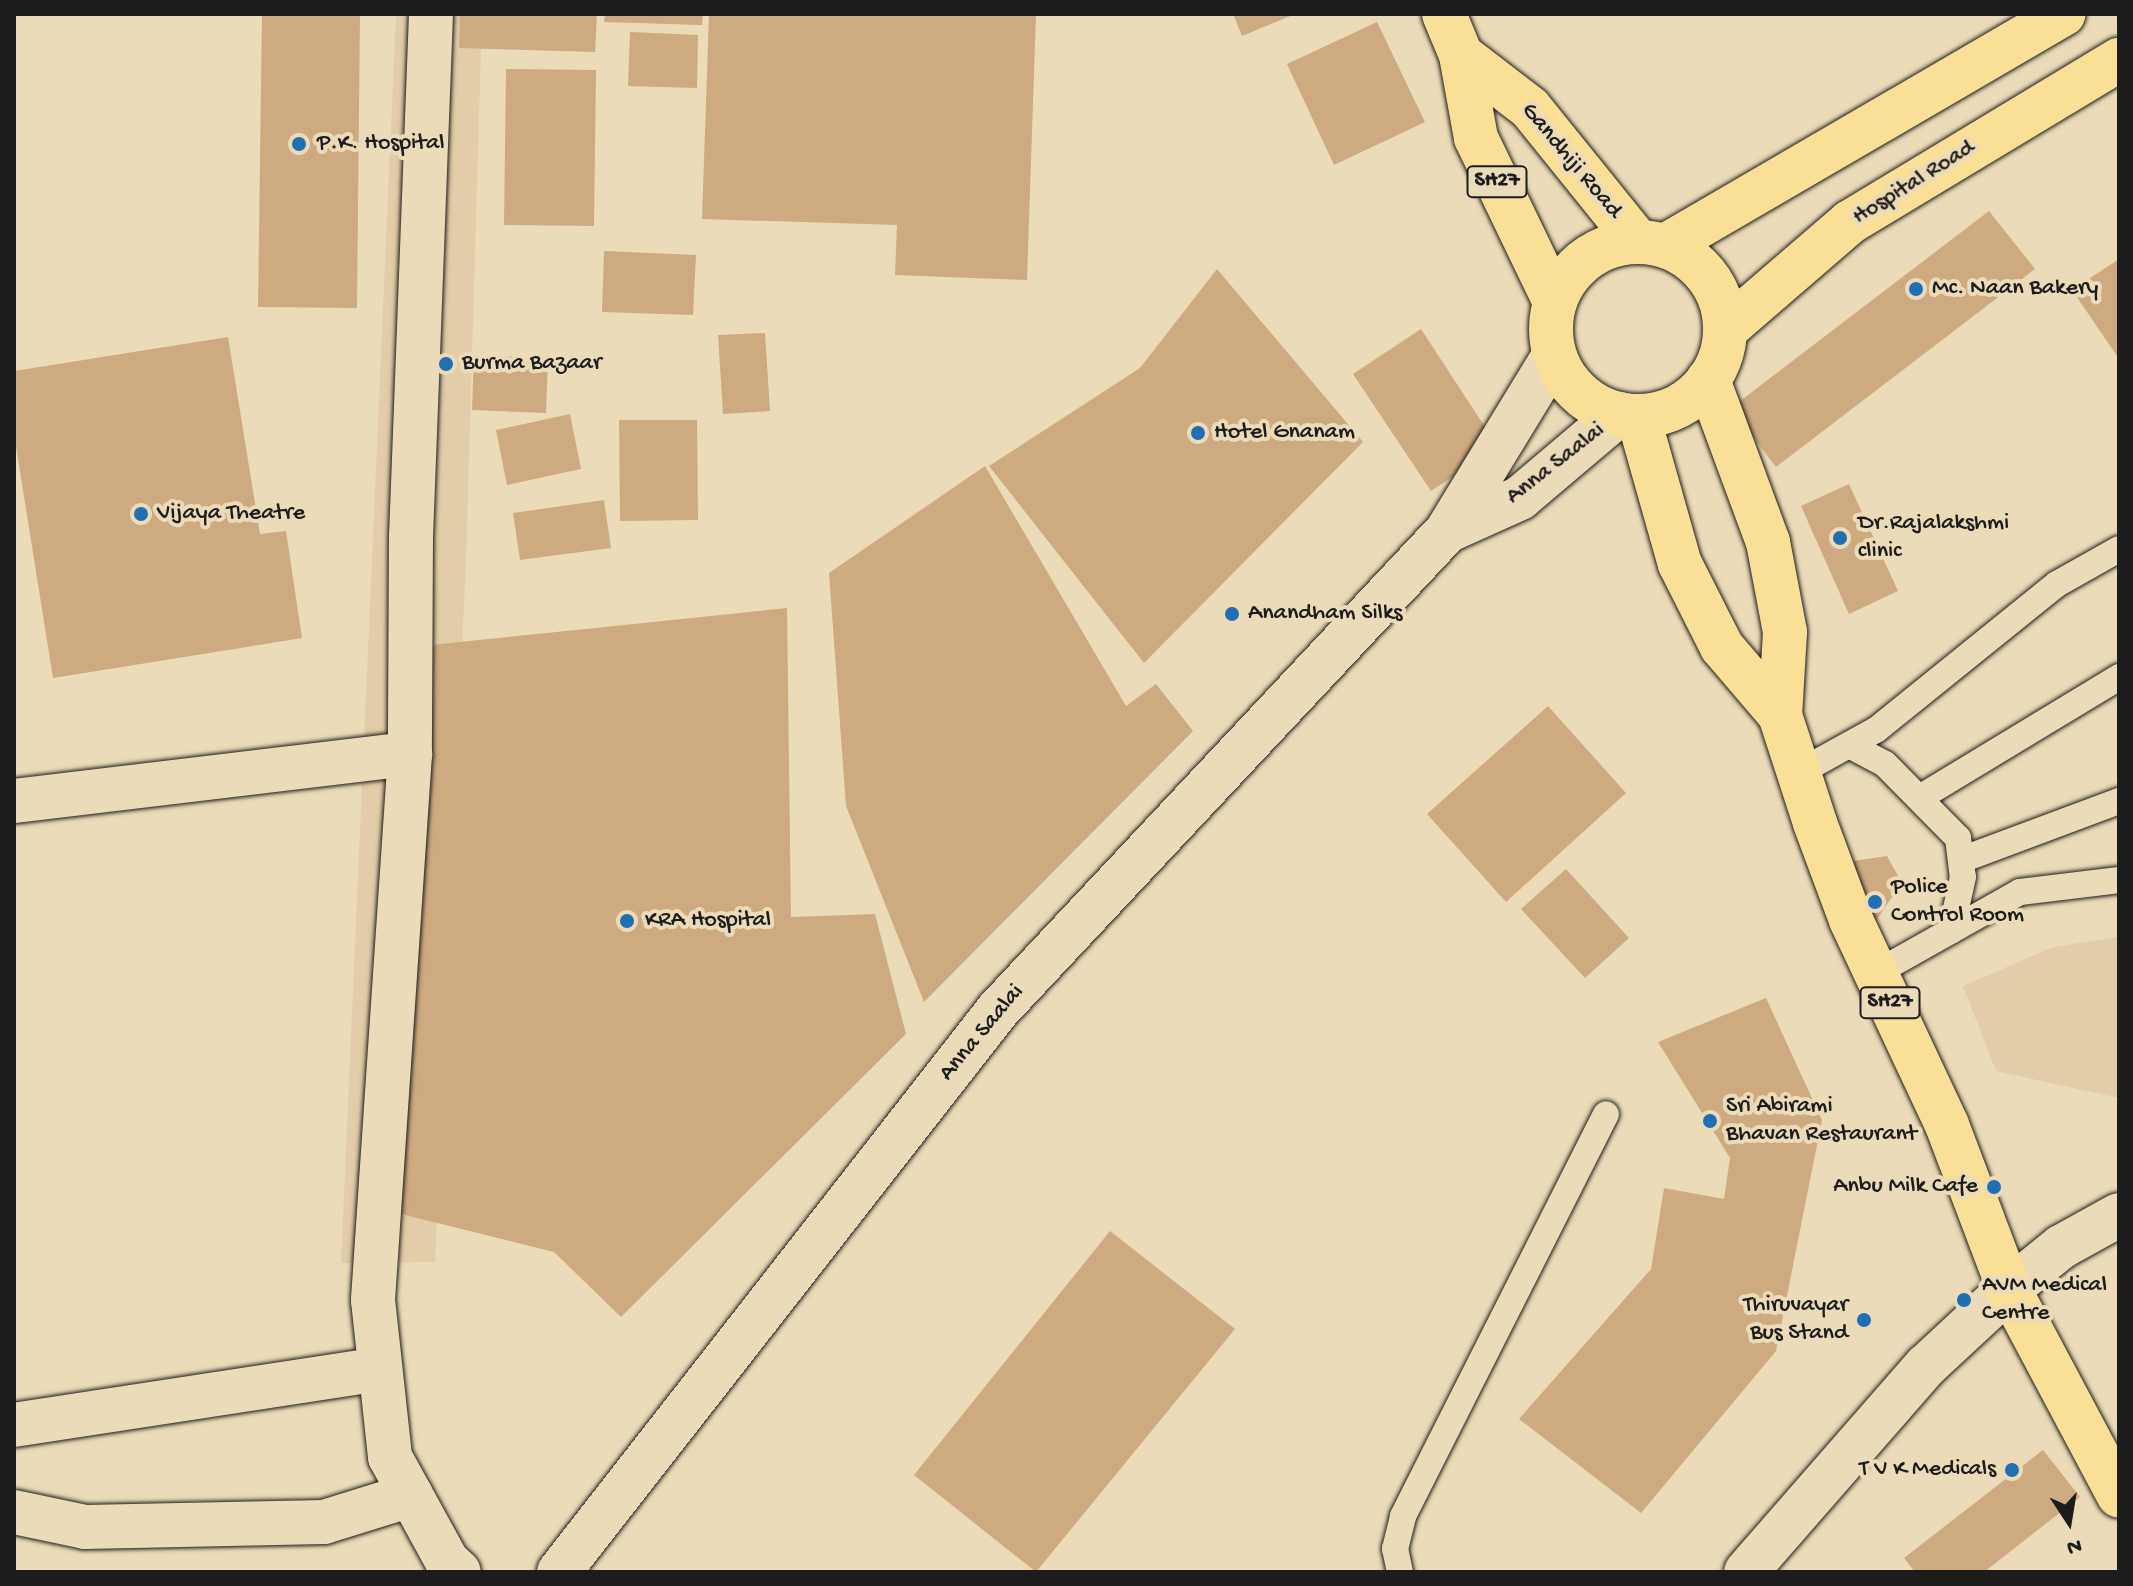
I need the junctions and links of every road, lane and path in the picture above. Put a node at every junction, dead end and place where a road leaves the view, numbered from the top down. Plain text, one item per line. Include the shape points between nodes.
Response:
1 (431, 14) edge
2 (1444, 14) edge
3 (2063, 14) edge
4 (1461, 55) junction
5 (2119, 60) edge
6 (1652, 244) junction
7 (1555, 302) junction
8 (1726, 329) junction
9 (1554, 356) junction
10 (1708, 380) junction
11 (1629, 415) junction
12 (1447, 531) junction
13 (2119, 549) edge
14 (2119, 677) edge
15 (1780, 715) junction
16 (1851, 746) junction
17 (410, 754) junction
18 (1798, 773) junction
19 (1921, 797) junction
20 (14, 801) edge
21 (2119, 801) edge
22 (1961, 860) junction
23 (2119, 880) edge
24 (1951, 931) junction
25 (1876, 973) junction
26 (1606, 1114) dead end
27 (2119, 1215) edge
28 (2009, 1289) junction
29 (380, 1369) junction
30 (14, 1425) edge
31 (411, 1495) junction
32 (2119, 1496) edge
33 (14, 1512) edge
34 (459, 1572) edge
35 (559, 1572) edge
36 (1400, 1572) edge
37 (1746, 1572) edge

1 - 17 street via 411,536
2 - 4 main road, Gandhiji Road / SH27
3 - 6 main road
4 - 6 main road, Gandhiji Road / SH27 via 1530,108
4 - 7 main road, Gandhiji Road / SH27 via 1476,138
5 - 8 main road, Hospital Road via 1850,222
6 - 7 main road via 1587,258
6 - 8 main road via 1709,278
7 - 9 main road
8 - 10 main road via 1722,356
9 - 11 main road via 1579,394
9 - 12 street, Anna Saalai
10 - 11 main road via 1689,400
10 - 15 main road, SH27 via 1768,542 1785,632
11 - 12 street, Anna Saalai via 1520,498
11 - 15 main road, SH27 via 1680,564 1722,647
12 - 35 street, Anna Saalai via 998,1010
13 - 16 lane via 2057,584
14 - 19 lane
15 - 18 main road, SH27
16 - 18 lane
16 - 19 lane via 1885,764
17 - 20 street
17 - 29 street via 373,1300
18 - 25 main road, SH27
19 - 22 lane via 1958,838
21 - 22 lane
22 - 24 lane via 1963,877
23 - 24 lane via 2020,892
24 - 25 lane
25 - 28 main road, SH27 via 1947,1125
26 - 36 lane via 1403,1516 1395,1549
27 - 28 street via 2061,1247
28 - 32 main road, SH27
28 - 37 street via 1926,1366
29 - 30 street
29 - 31 street via 390,1457
31 - 33 street via 324,1522 85,1527
31 - 34 street via 447,1561

